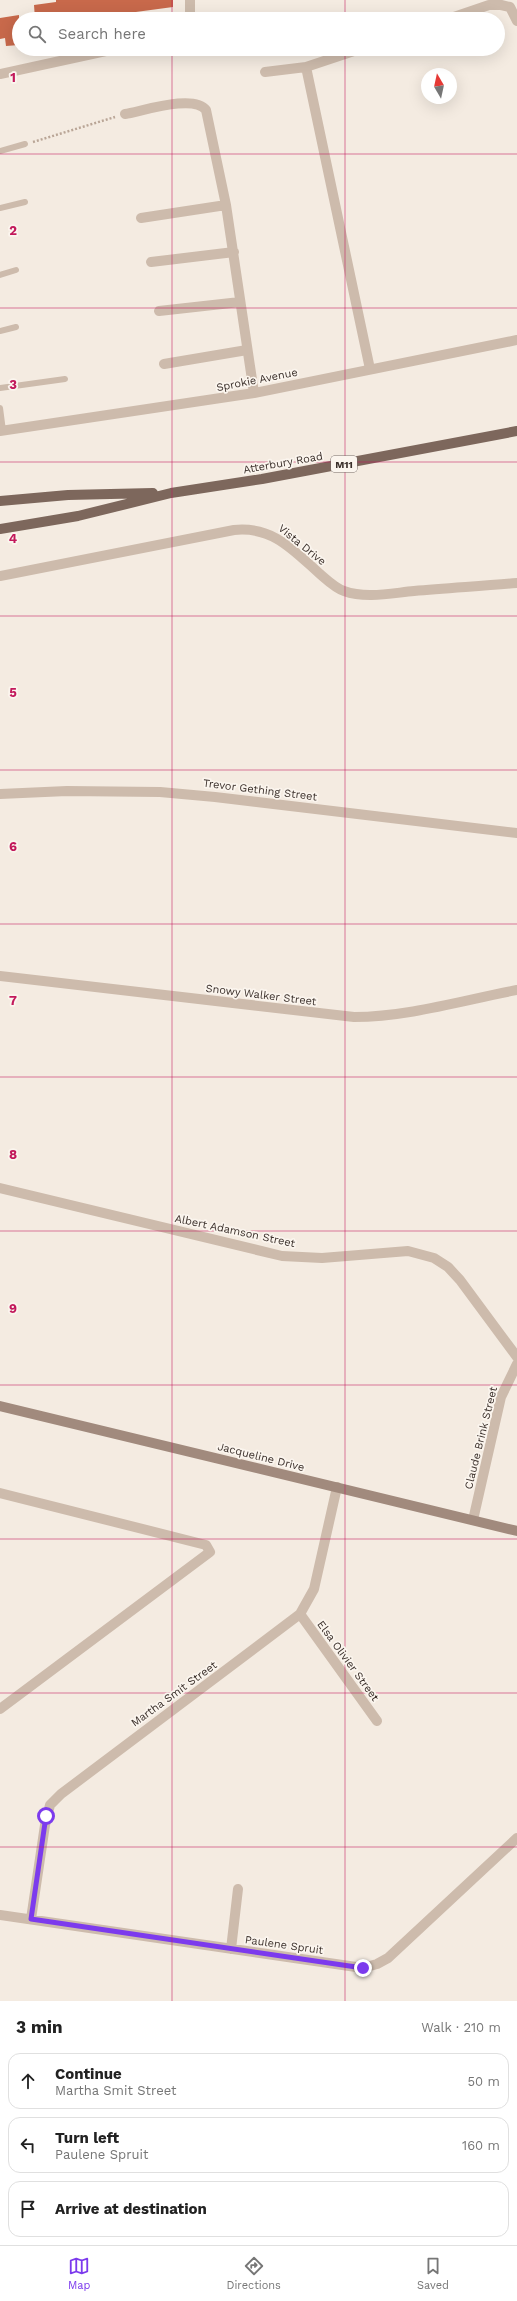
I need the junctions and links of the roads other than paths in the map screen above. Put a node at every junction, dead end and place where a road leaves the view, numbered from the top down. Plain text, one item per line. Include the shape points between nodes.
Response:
1 (190, 0) edge
2 (190, 12) edge
3 (471, 12) edge
4 (517, 21) edge
5 (83, 56) edge
6 (339, 56) edge
7 (306, 67) junction
8 (265, 72) dead end
9 (0, 74) edge
10 (125, 114) road end
11 (25, 144) road end
12 (0, 151) edge
13 (26, 202) dead end
14 (226, 205) junction
15 (0, 208) edge
16 (141, 218) dead end
17 (234, 252) junction
18 (151, 262) dead end
19 (16, 270) dead end
20 (0, 274) edge
21 (240, 302) junction
22 (159, 311) dead end
23 (16, 328) dead end
24 (0, 331) edge
25 (517, 340) edge
26 (247, 350) junction
27 (164, 364) dead end
28 (370, 369) junction
29 (65, 379) dead end
30 (0, 388) edge
31 (254, 393) junction
32 (0, 408) edge
33 (2, 431) edge
34 (517, 431) edge
35 (171, 493) junction
36 (0, 501) edge
37 (0, 529) edge
38 (0, 576) edge
39 (517, 583) edge
40 (0, 794) edge
41 (517, 833) edge
42 (0, 976) edge
43 (517, 990) edge
44 (0, 1188) edge
45 (517, 1357) edge
46 (517, 1364) edge
47 (0, 1406) edge
48 (337, 1487) junction
49 (0, 1493) edge
50 (473, 1520) junction
51 (517, 1531) edge
52 (300, 1614) junction
53 (0, 1709) edge
54 (377, 1721) dead end
55 (517, 1838) edge
56 (238, 1889) dead end
57 (0, 1915) edge
58 (31, 1919) junction
59 (231, 1949) junction

1 - 2 street
3 - 4 street via 497,4 510,7
5 - 9 street
6 - 7 street
7 - 8 street
7 - 28 street
10 - 14 street via 188,102 201,104 208,114
11 - 12 lane
13 - 15 lane
14 - 16 street
14 - 17 street
17 - 18 street
17 - 21 street
19 - 20 lane
21 - 22 street
21 - 26 street
23 - 24 lane
25 - 28 street, Sprokie Avenue
26 - 27 street
26 - 31 street
28 - 31 street, Sprokie Avenue
29 - 30 lane
31 - 33 street, Sprokie Avenue
32 - 33 lane
34 - 35 main road, Atterbury Road / M11 via 262,479
35 - 36 main road, Atterbury Road / M11 via 68,495
35 - 37 main road, Atterbury Road / M11 via 78,516
38 - 39 street, Vista Drive via 243,529 257,530 273,536 328,582 353,594
40 - 41 street, Trevor Gething Street via 75,791 160,792
42 - 43 street, Snowy Walker Street via 354,1017 409,1011
44 - 45 street, Albert Adamson Street via 282,1256 322,1258 408,1251 424,1254 441,1262 454,1274
46 - 50 street, Claude Brink Street via 501,1397
47 - 48 street, Jacqueline Drive
48 - 50 street, Jacqueline Drive
48 - 52 street, Martha Smit Street via 314,1589
49 - 53 street via 206,1545 210,1552
50 - 51 street, Jacqueline Drive
52 - 54 street, Elsa Olivier Street
52 - 58 street, Martha Smit Street via 53,1801 44,1825
55 - 59 street, Paulene Spruit via 388,1958 377,1964 353,1968
56 - 59 street
57 - 58 street, Paulene Spruit
58 - 59 street, Paulene Spruit

